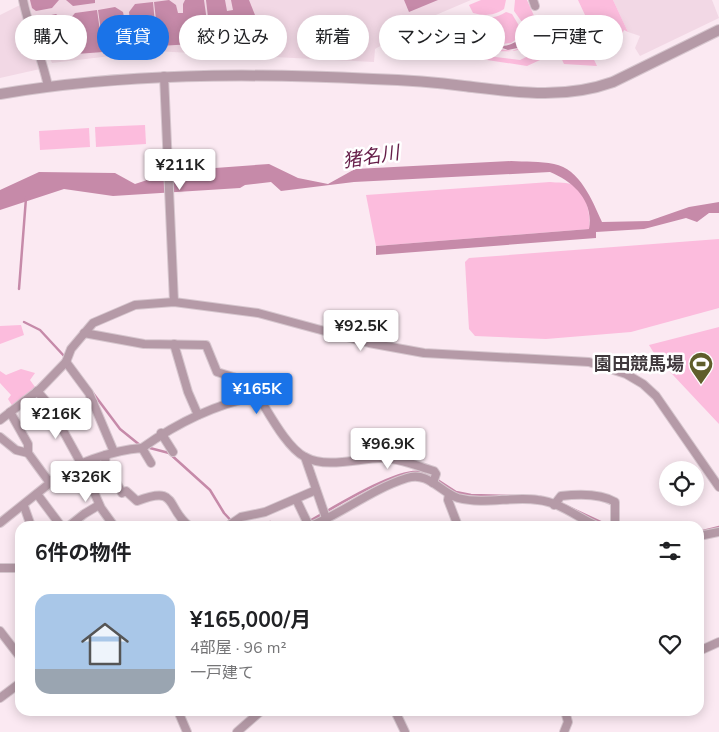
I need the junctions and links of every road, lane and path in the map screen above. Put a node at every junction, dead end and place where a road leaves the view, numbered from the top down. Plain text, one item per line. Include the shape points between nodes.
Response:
1 (23, 0) edge
2 (719, 30) edge
3 (164, 76) junction
4 (48, 86) junction
5 (0, 94) edge
6 (174, 302) junction
7 (84, 333) junction
8 (174, 344) junction
9 (66, 362) junction
10 (38, 391) junction
11 (243, 400) junction
12 (93, 402) junction
13 (10, 412) junction
14 (198, 415) junction
15 (0, 420) edge
16 (65, 423) junction
17 (161, 433) junction
18 (0, 437) edge
19 (142, 448) junction
20 (114, 452) junction
21 (173, 452) dead end
22 (28, 453) junction
23 (106, 455) junction
24 (305, 457) junction
25 (151, 463) dead end
26 (82, 465) junction
27 (49, 482) junction
28 (433, 483) junction
29 (719, 487) edge
30 (316, 490) junction
31 (38, 494) junction
32 (449, 494) junction
33 (296, 499) junction
34 (99, 505) junction
35 (554, 505) junction
36 (24, 506) junction
37 (326, 518) junction
38 (29, 521) edge
39 (57, 521) edge
40 (77, 521) edge
41 (110, 521) edge
42 (184, 521) edge
43 (235, 521) edge
44 (307, 521) edge
45 (320, 521) edge
46 (456, 521) edge
47 (587, 521) edge
48 (615, 521) edge
49 (0, 523) edge
50 (719, 532) edge
51 (704, 535) edge
52 (0, 568) edge
53 (15, 568) edge
54 (0, 631) edge
55 (719, 642) edge
56 (704, 649) edge
57 (15, 650) edge
58 (15, 687) edge
59 (0, 698) edge
60 (180, 716) edge
61 (255, 716) edge
62 (397, 716) edge
63 (566, 716) edge
64 (187, 732) edge
65 (237, 732) edge
66 (404, 732) edge
67 (564, 732) edge

1 - 4 street
2 - 3 street via 613,82 560,94 536,95 347,77
3 - 4 street
3 - 6 street
4 - 5 street
6 - 7 street via 135,305 93,323
6 - 29 street via 258,313 369,343 424,353 589,362 626,374 656,396
7 - 8 street via 144,344
7 - 9 street via 71,348
8 - 11 street via 206,345 217,372 236,378
8 - 14 street
9 - 10 street
9 - 12 street
10 - 13 street
10 - 16 street
11 - 14 street
11 - 24 street via 258,396 286,437
12 - 16 street
12 - 20 street
13 - 15 street
13 - 22 street via 28,444
14 - 17 street
16 - 26 street via 61,427
17 - 19 street
17 - 21 street
18 - 22 street via 16,450
19 - 20 street
19 - 25 street
20 - 23 street
22 - 27 street
23 - 26 street
23 - 42 street via 105,462 122,493 126,491 137,501 155,494 162,495 173,504
24 - 28 street via 329,462 380,458 403,461 434,471
24 - 30 street
26 - 27 street via 57,475
26 - 34 street
27 - 31 street
28 - 32 street
28 - 37 street via 419,476 408,477
30 - 33 street
30 - 37 street
31 - 36 street
31 - 39 street
32 - 35 street via 477,501 537,499
32 - 46 street
33 - 43 street
33 - 44 street
34 - 40 street
34 - 41 street
35 - 47 street
35 - 48 street via 561,496 569,495 613,500
36 - 38 street
36 - 49 street
37 - 45 street
50 - 51 street
52 - 53 street
54 - 57 street
55 - 56 street
58 - 59 street
60 - 64 street
61 - 65 street
62 - 66 street
63 - 67 street

